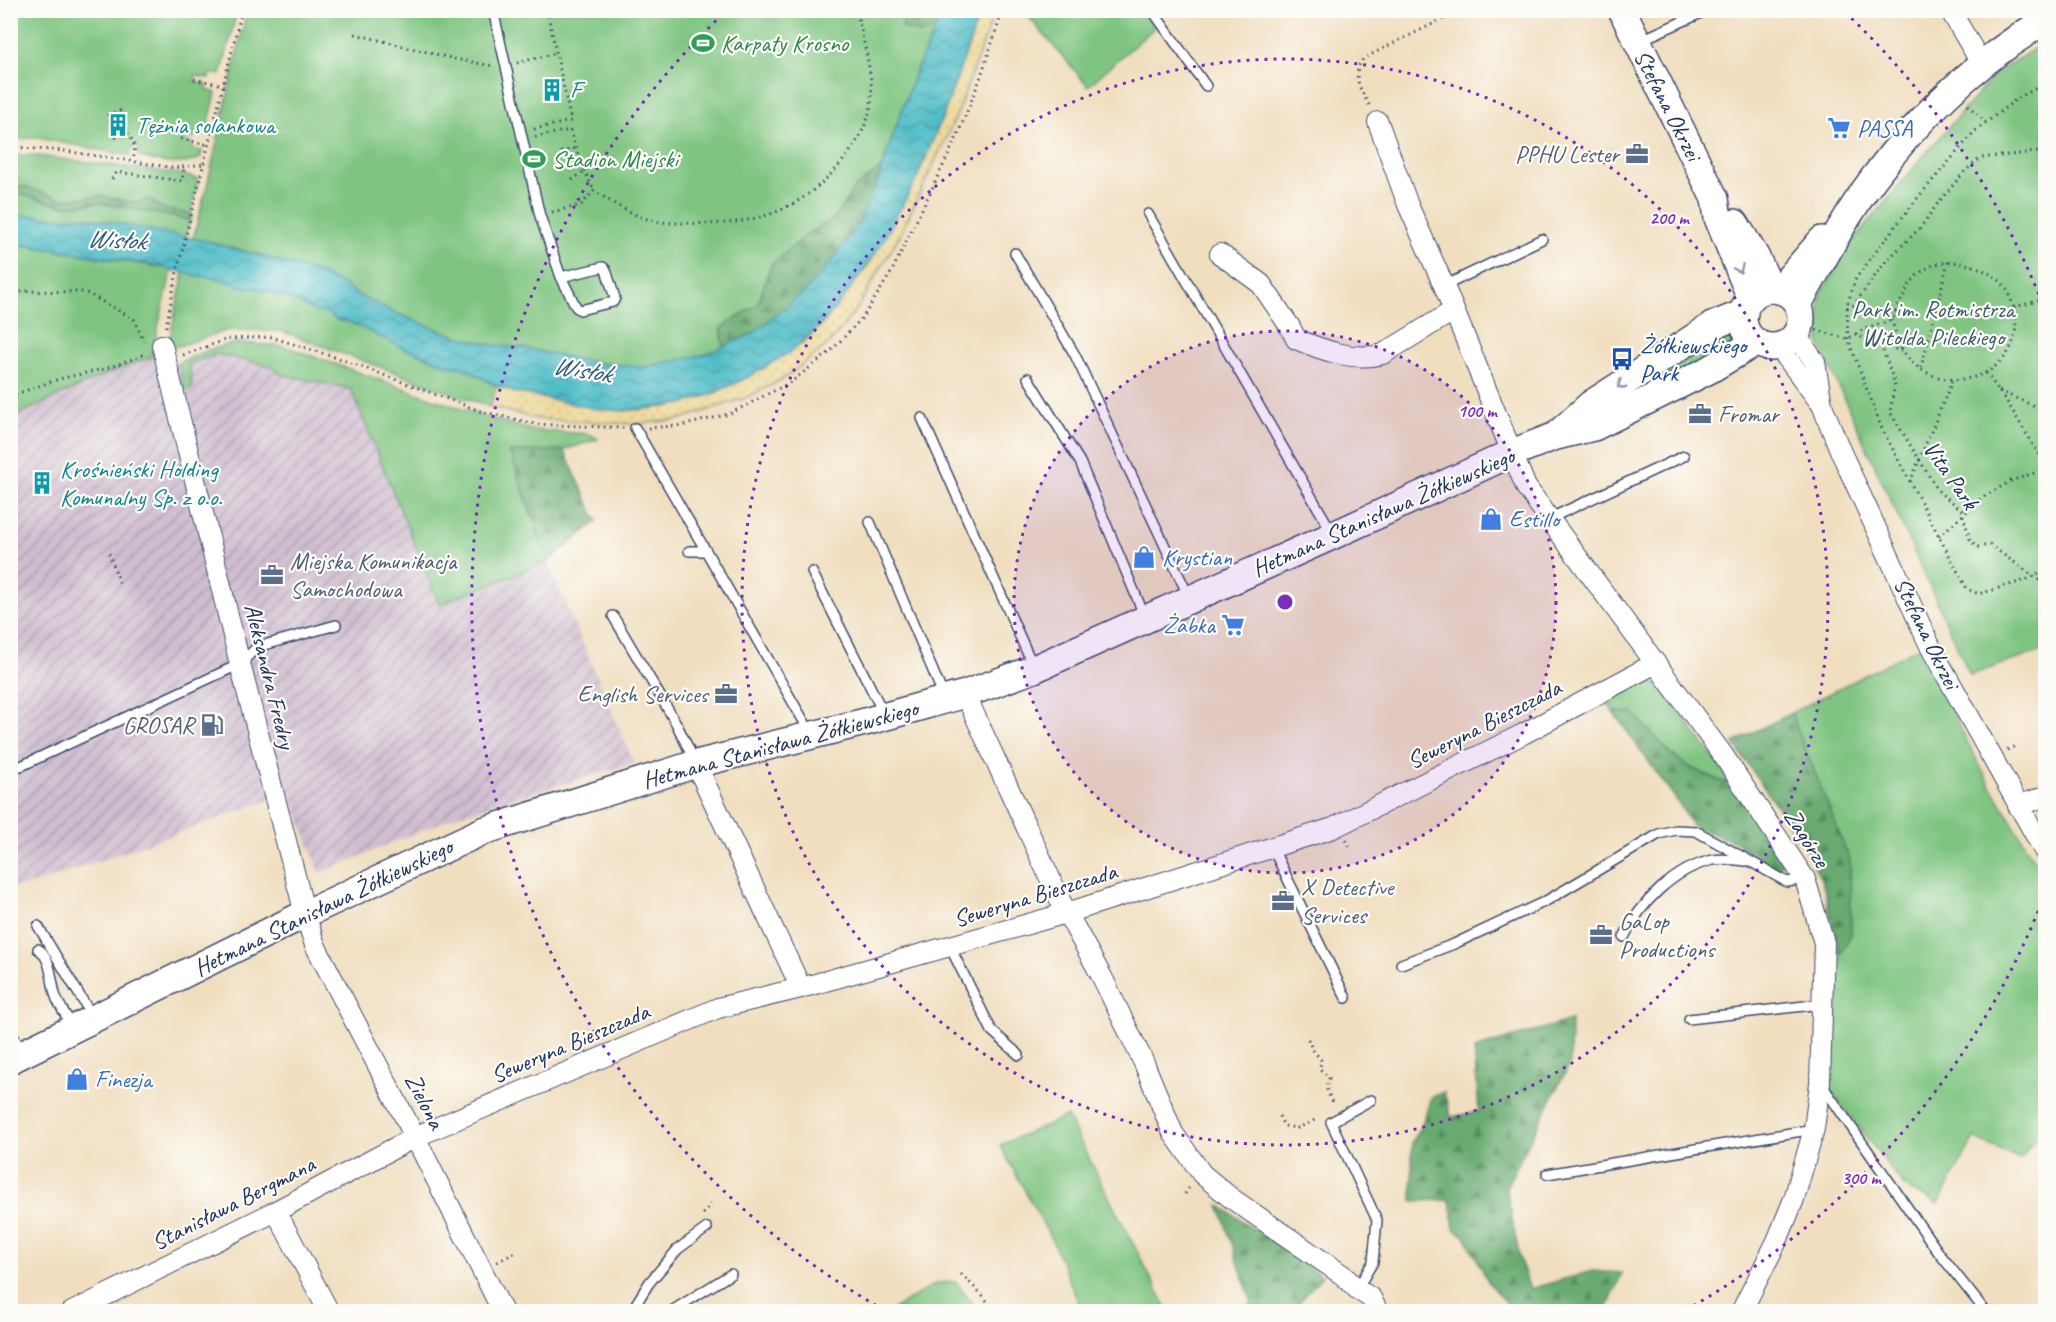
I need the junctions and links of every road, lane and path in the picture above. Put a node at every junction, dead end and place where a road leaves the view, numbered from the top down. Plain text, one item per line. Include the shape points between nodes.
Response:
1 (242, 10) edge
2 (493, 10) edge
3 (547, 10) edge
4 (1003, 10) edge
5 (1152, 10) edge
6 (1461, 10) edge
7 (1622, 10) edge
8 (1708, 10) edge
9 (1950, 10) edge
10 (857, 11) edge
11 (2046, 20) edge
12 (355, 34) dead end
13 (1637, 42) junction
14 (556, 53) junction
15 (1981, 63) junction
16 (505, 66) junction
17 (194, 79) dead end
18 (2046, 83) edge
19 (224, 85) junction
20 (1206, 86) dead end
21 (1965, 103) dead end
22 (1378, 122) joint
23 (1986, 122) junction
24 (128, 134) junction
25 (521, 136) junction
26 (181, 139) dead end
27 (209, 145) junction
28 (10, 147) edge
29 (576, 148) junction
30 (2046, 151) edge
31 (561, 152) dead end
32 (133, 161) junction
33 (204, 164) junction
34 (184, 168) junction
35 (585, 171) junction
36 (112, 179) dead end
37 (572, 180) dead end
38 (594, 190) junction
39 (1715, 199) junction
40 (1853, 209) junction
41 (1148, 214) dead end
42 (540, 216) junction
43 (1542, 239) dead end
44 (1015, 253) dead end
45 (1220, 254) dead end
46 (1755, 256) junction
47 (1803, 262) junction
48 (1948, 262) junction
49 (561, 277) junction
50 (1444, 286) junction
51 (10, 297) edge
52 (1768, 299) junction
53 (2046, 299) edge
54 (2014, 307) junction
55 (1847, 308) junction
56 (1453, 311) junction
57 (1892, 320) junction
58 (1855, 335) junction
59 (1848, 339) junction
60 (1777, 341) junction
61 (162, 345) junction
62 (1881, 345) junction
63 (1904, 352) junction
64 (1921, 368) junction
65 (1986, 373) junction
66 (1028, 378) dead end
67 (1953, 379) junction
68 (1998, 390) junction
69 (10, 396) edge
70 (2046, 411) edge
71 (922, 418) dead end
72 (635, 428) junction
73 (1553, 437) junction
74 (1512, 453) junction
75 (1684, 456) dead end
76 (1919, 460) junction
77 (2046, 467) edge
78 (1910, 482) junction
79 (1963, 516) junction
80 (870, 522) dead end
81 (1551, 522) junction
82 (1334, 535) junction
83 (1939, 536) junction
84 (689, 551) dead end
85 (706, 551) junction
86 (109, 553) dead end
87 (2046, 569) edge
88 (812, 572) dead end
89 (2034, 576) junction
90 (120, 584) dead end
91 (2046, 585) edge
92 (1190, 599) junction
93 (613, 616) dead end
94 (1146, 619) junction
95 (336, 625) dead end
96 (240, 663) junction
97 (1654, 664) junction
98 (1034, 669) junction
99 (955, 697) junction
100 (885, 717) junction
101 (811, 735) junction
102 (696, 764) junction
103 (21, 766) dead end
104 (2046, 796) edge
105 (2018, 806) junction
106 (1272, 846) junction
107 (2046, 854) edge
108 (1751, 862) junction
109 (1805, 879) junction
110 (1066, 913) junction
111 (305, 914) junction
112 (38, 926) dead end
113 (1624, 938) dead end
114 (950, 947) junction
115 (38, 949) dead end
116 (1401, 963) dead end
117 (801, 988) junction
118 (1346, 998) dead end
119 (1822, 1004) junction
120 (1689, 1019) dead end
121 (83, 1023) junction
122 (10, 1030) edge
123 (1308, 1039) dead end
124 (1019, 1055) dead end
125 (17, 1057) edge
126 (1820, 1083) junction
127 (1371, 1100) dead end
128 (1337, 1114) junction
129 (1279, 1116) dead end
130 (1814, 1129) junction
131 (416, 1137) junction
132 (1547, 1174) dead end
133 (276, 1211) junction
134 (707, 1228) dead end
135 (516, 1252) dead end
136 (492, 1264) dead end
137 (731, 1274) dead end
138 (961, 1274) dead end
139 (1357, 1290) junction
140 (72, 1311) edge
141 (329, 1311) edge
142 (502, 1311) edge
143 (632, 1311) edge
144 (670, 1311) edge
145 (993, 1311) edge
146 (1378, 1311) edge
147 (1741, 1311) edge
148 (1986, 1311) edge

1 - 19 path
2 - 16 lane
3 - 14 path
4 - 72 path via 956,139 891,273 863,317 830,352 791,382 729,414 685,425
5 - 20 lane
6 - 22 path via 1359,63 1358,86
7 - 13 street, Stefana Okrzei
8 - 13 lane
9 - 15 street
10 - 38 path via 872,89 869,114 847,155 811,191 772,214 729,223 696,224 648,220
11 - 15 street
12 - 16 path via 455,59
13 - 39 street, Stefana Okrzei
14 - 16 path
14 - 25 path via 571,121
15 - 40 street via 1900,144
16 - 25 lane
17 - 19 path
18 - 23 path
19 - 27 path
21 - 23 path
22 - 50 street, Zagórze via 1408,205
23 - 55 path via 1928,185 1873,255 1856,278
24 - 24 path via 116,137 108,115 120,111
24 - 32 path via 134,140
25 - 29 path via 570,130
25 - 42 lane
26 - 27 path
27 - 33 path
28 - 32 path
29 - 31 path
29 - 35 path
30 - 55 path via 1981,159 1965,171 1920,228 1886,261 1854,305
32 - 34 path
33 - 34 path
33 - 61 path
34 - 36 path via 182,182 117,172
35 - 37 path
35 - 38 path
38 - 42 path via 581,205
39 - 46 street, Stefana Okrzei via 1727,210
39 -> 52 street, Stefana Okrzei via 1718,218
40 - 47 street
40 - 52 street
41 - 82 lane
42 - 49 lane
43 - 50 lane
44 - 92 lane via 1076,355
45 - 56 street via 1261,284 1296,339 1316,347 1370,358
46 - 47 street via 1774,264
46 - 52 street, Stefana Okrzei
47 - 52 street
48 - 54 path via 1961,262 1989,272 2002,283
48 - 57 path via 1927,268 1915,278
48 - 64 path
49 - 49 lane via 603,267 615,298 613,302 580,310
50 - 56 street, Zagórze
51 - 69 path via 24,291 85,292 134,319 149,353
52 - 60 street via 1746,329
52 - 60 street via 1801,314 1800,325
52 -> 73 street, Hetmana Stanisława Żółkiewskiego via 1712,326 1591,404
53 - 54 path
54 - 65 path via 2017,326 2012,343
55 - 59 path
56 - 74 street, Zagórze
57 - 58 path
57 - 63 path
58 - 59 path
58 - 62 path
59 - 78 path via 1881,427
60 - 73 street, Hetmana Stanisława Żółkiewskiego via 1594,427
60 - 105 street, Stefana Okrzei via 1822,405 1932,648
61 - 72 path via 172,356 228,339 271,337 480,411 535,424
61 - 96 street, Aleksandra Fredry
62 - 63 path
62 - 76 path, Vita Park via 1895,384 1890,412
63 - 64 path
64 - 67 path
65 - 67 path
65 - 68 path
66 - 94 lane via 1080,462
67 - 76 path
68 - 70 path
68 - 77 path
71 - 98 lane
72 - 85 lane
73 - 74 street, Hetmana Stanisława Żółkiewskiego
74 - 81 street, Zagórze via 1526,487
74 - 82 street, Hetmana Stanisława Żółkiewskiego
75 - 81 lane via 1557,514
76 - 78 path
76 - 79 path, Vita Park via 1939,492
77 - 79 path via 1983,497
78 - 83 path
79 - 83 path
79 - 89 path, Vita Park via 1970,539 1977,547 1990,545
80 - 99 lane
81 - 97 street, Zagórze
82 - 92 street, Hetmana Stanisława Żółkiewskiego
83 - 89 path via 1967,589 1979,594
84 - 85 lane
85 - 101 lane
86 - 90 path
87 - 89 path
88 - 100 lane
89 - 91 path, Vita Park
92 - 94 street, Hetmana Stanisława Żółkiewskiego
93 - 102 lane
94 - 98 street, Hetmana Stanisława Żółkiewskiego
95 - 96 lane via 257,647
96 - 103 lane
96 - 111 street, Aleksandra Fredry
97 - 106 street, Seweryna Bieszczada via 1333,828
97 - 109 street, Zagórze via 1723,755
98 - 99 street, Hetmana Stanisława Żółkiewskiego
99 - 100 street, Hetmana Stanisława Żółkiewskiego
99 - 110 street
100 - 101 street, Hetmana Stanisława Żółkiewskiego
101 - 102 street, Hetmana Stanisława Żółkiewskiego
102 - 111 street, Hetmana Stanisława Żółkiewskiego via 483,831
102 - 117 street
104 - 105 street
105 - 107 street, Stefana Okrzei
106 - 110 street, Seweryna Bieszczada
106 - 118 lane
108 - 109 lane via 1788,882
108 - 113 lane via 1716,860 1676,878 1640,909
108 - 116 lane via 1696,831 1659,834 1546,901 1454,944
109 - 119 street, Zagórze via 1824,943
110 - 114 street, Seweryna Bieszczada
110 - 139 street via 1102,976 1173,1133 1203,1174 1231,1198 1344,1276
111 - 121 street, Hetmana Stanisława Żółkiewskiego
111 - 131 street, Zielona via 315,945
112 - 121 lane
114 - 117 street, Seweryna Bieszczada
114 - 124 lane via 992,1031
115 - 121 lane via 49,966 56,997
117 - 131 street, Seweryna Bieszczada via 718,1008
119 - 120 lane
119 - 126 street, Zagórze
121 - 125 street, Hetmana Stanisława Żółkiewskiego
122 - 125 lane
123 - 128 path via 1322,1061 1319,1068 1329,1078 1326,1087
126 - 130 street, Zagórze
126 - 148 lane via 1940,1253
127 - 128 lane
128 - 129 path via 1298,1128 1284,1126
128 - 139 lane via 1331,1122 1377,1220 1373,1262
130 - 132 lane
130 - 147 street, Zagórze via 1794,1199
131 - 133 street, Stanisława Bergmana
131 - 142 street, Zielona
133 - 140 street, Stanisława Bergmana
133 - 141 street
134 - 143 lane via 678,1249 649,1283
135 - 136 path
137 - 144 lane
138 - 145 path
139 - 146 street via 1371,1298

